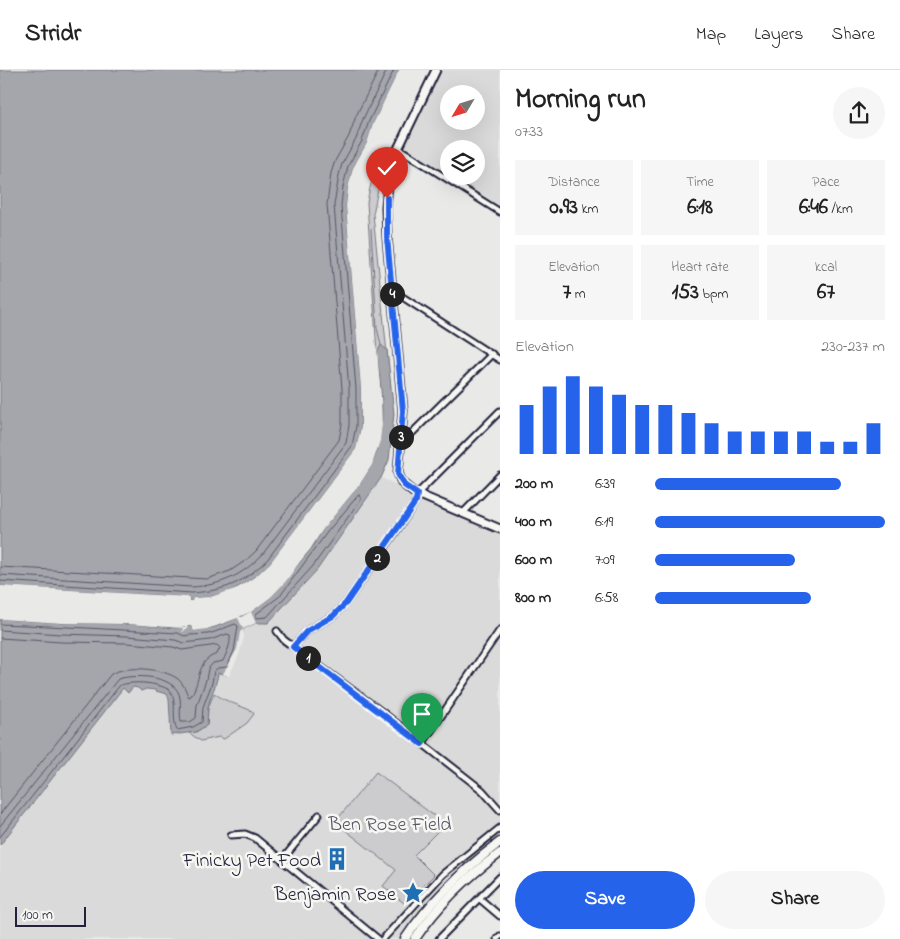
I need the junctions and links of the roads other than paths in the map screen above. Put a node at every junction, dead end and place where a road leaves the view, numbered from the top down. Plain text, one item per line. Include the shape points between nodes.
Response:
1 (436, 70) edge
2 (398, 148) junction
3 (500, 212) edge
4 (392, 294) junction
5 (492, 354) junction
6 (500, 360) edge
7 (500, 410) edge
8 (401, 437) junction
9 (500, 475) edge
10 (417, 494) junction
11 (463, 513) junction
12 (500, 529) edge
13 (500, 630) edge
14 (277, 631) dead end
15 (293, 647) junction
16 (422, 744) junction
17 (500, 810) edge
18 (319, 815) dead end
19 (500, 828) edge
20 (231, 835) dead end
21 (500, 842) edge
22 (500, 853) edge
23 (282, 860) junction
24 (500, 877) edge
25 (480, 899) junction
26 (500, 916) edge
27 (500, 936) edge
28 (378, 939) edge
29 (383, 939) edge
30 (405, 939) edge
31 (415, 939) edge
32 (439, 939) edge
33 (497, 939) edge

1 - 2 main road
2 - 3 street
2 - 4 main road via 386,207
4 - 5 street via 401,296
4 - 8 main road via 403,411
5 - 6 street
5 - 8 street via 411,434
7 - 10 street
8 - 10 main road via 399,478
9 - 11 street
10 - 11 main road
10 - 15 street via 402,523 346,603 333,616 307,631
11 - 12 main road
13 - 16 street
14 - 15 street
15 - 16 street
16 - 17 street via 482,790
18 - 23 street
19 - 29 street via 442,874
20 - 23 street via 245,834 255,838
21 - 30 main road via 450,884
22 - 31 main road via 456,889
23 - 28 street
24 - 25 street
25 - 26 street
25 - 32 street
27 - 33 street

